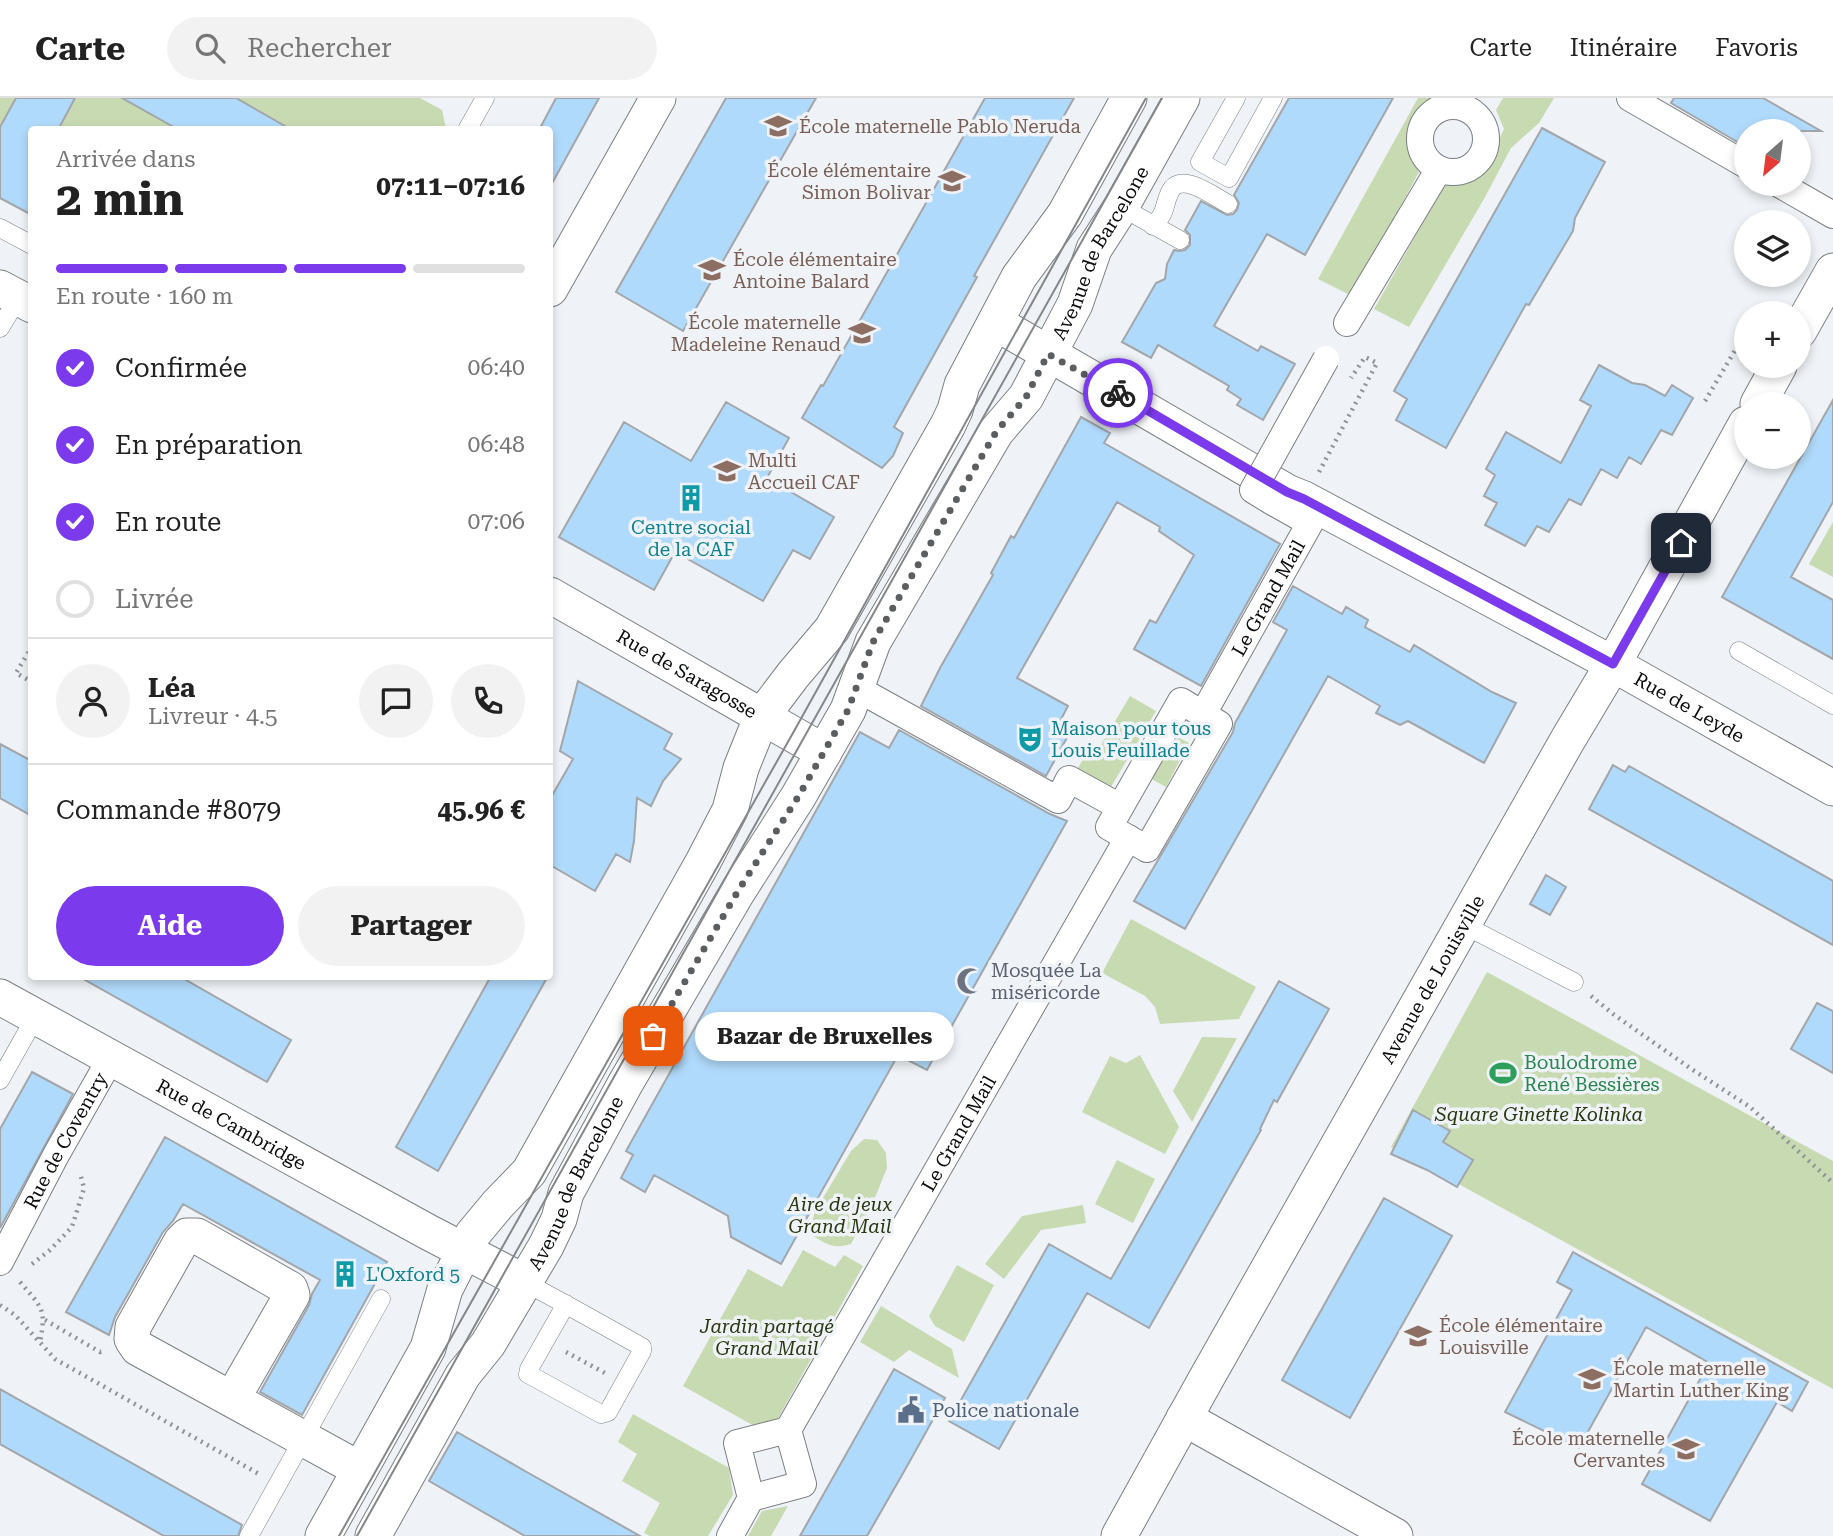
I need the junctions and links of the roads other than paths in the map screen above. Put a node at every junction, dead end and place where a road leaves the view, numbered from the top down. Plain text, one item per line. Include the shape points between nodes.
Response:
1 (485, 98) edge
2 (658, 98) edge
3 (1129, 98) edge
4 (1182, 98) edge
5 (1236, 98) edge
6 (1273, 98) edge
7 (1630, 98) edge
8 (1471, 103) edge
9 (469, 126) edge
10 (1734, 158) edge
11 (1439, 169) junction
12 (1800, 196) edge
13 (1228, 204) dead end
14 (1121, 207) junction
15 (1833, 215) edge
16 (1153, 226) junction
17 (0, 228) edge
18 (1180, 240) dead end
19 (28, 243) edge
20 (1833, 271) edge
21 (553, 284) edge
22 (17, 297) edge
23 (1811, 310) edge
24 (996, 323) junction
25 (1347, 323) dead end
26 (0, 328) edge
27 (1048, 354) junction
28 (1326, 359) dead end
29 (1734, 446) edge
30 (1288, 500) junction
31 (553, 597) edge
32 (1739, 652) dead end
33 (1613, 664) junction
34 (856, 688) junction
35 (1833, 705) edge
36 (1203, 714) junction
37 (762, 716) junction
38 (824, 752) junction
39 (1833, 788) edge
40 (1120, 807) junction
41 (1128, 838) junction
42 (1464, 925) junction
43 (1574, 982) road end
44 (0, 997) edge
45 (36, 1016) junction
46 (111, 1058) junction
47 (0, 1080) edge
48 (464, 1251) junction
49 (13, 1270) edge
50 (524, 1282) junction
51 (381, 1299) dead end
52 (566, 1304) junction
53 (232, 1399) junction
54 (1184, 1418) junction
55 (788, 1430) junction
56 (304, 1438) junction
57 (359, 1469) junction
58 (751, 1498) junction
59 (249, 1536) edge
60 (323, 1536) edge
61 (373, 1536) edge
62 (730, 1536) edge
63 (1119, 1536) edge
64 (1395, 1536) edge

1 - 9 lane
2 - 21 street
3 - 24 street via 1065,214 1027,264
4 - 14 street, Avenue de Barcelone
5 - 6 lane via 1200,162 1229,178
7 - 10 street
8 - 11 street via 1484,125 1485,148 1480,158 1462,171
8 - 11 street via 1437,109 1423,124 1420,145
11 - 25 street
12 - 15 street
13 - 16 lane via 1191,183 1177,185
14 - 16 lane
14 - 27 street, Avenue de Barcelone via 1094,249 1075,304
16 - 18 lane
17 - 19 lane
20 - 23 street
22 - 26 lane
24 - 27 street, Rue de Leyde
24 - 37 street via 962,385 948,425 832,629
27 - 30 street, Rue de Leyde via 1287,492
27 - 34 street, Avenue de Barcelone via 1026,397 996,432 873,642
28 - 30 street, bridge via 1253,490
29 - 33 street, Avenue de Louisville
30 - 33 street, Rue de Leyde
30 - 36 street, Le Grand Mail via 1310,523
31 - 37 street, Rue de Saragosse
32 - 35 lane
33 - 39 street, Rue de Leyde
33 - 42 street, Avenue de Louisville
34 - 38 street, Avenue de Barcelone
34 - 40 street via 1058,800 1069,779
36 - 40 street via 1181,701
36 - 41 street via 1219,724 1147,849
37 - 38 street, Rue de Saragosse
37 - 48 street via 730,810 703,862 529,1172 498,1204
38 - 50 street, Avenue de Barcelone via 625,1084
40 - 41 street via 1109,827
41 - 55 street, Le Grand Mail
42 - 43 lane
42 - 54 street, Avenue de Louisville
44 - 45 street, Rue de Cambridge
45 - 46 street, Rue de Cambridge
45 - 47 lane
46 - 48 street, Rue de Cambridge
46 - 49 street, Rue de Coventry via 56,1156
48 - 50 street, Avenue de Barcelone
48 - 57 street via 445,1289 428,1348
50 - 52 lane
50 - 61 street, Avenue de Barcelone via 484,1350 463,1375
51 - 56 lane
52 - 52 lane via 528,1374 601,1413 608,1412 642,1347
53 - 53 street via 138,1348 132,1339 133,1327 187,1236 197,1236 290,1289 292,1295
53 - 56 street
54 - 63 street, Avenue de Louisville
54 - 64 street
55 - 58 street via 737,1443
55 - 58 street via 803,1484
56 - 57 street
56 - 59 lane
57 - 60 street
58 - 62 street

